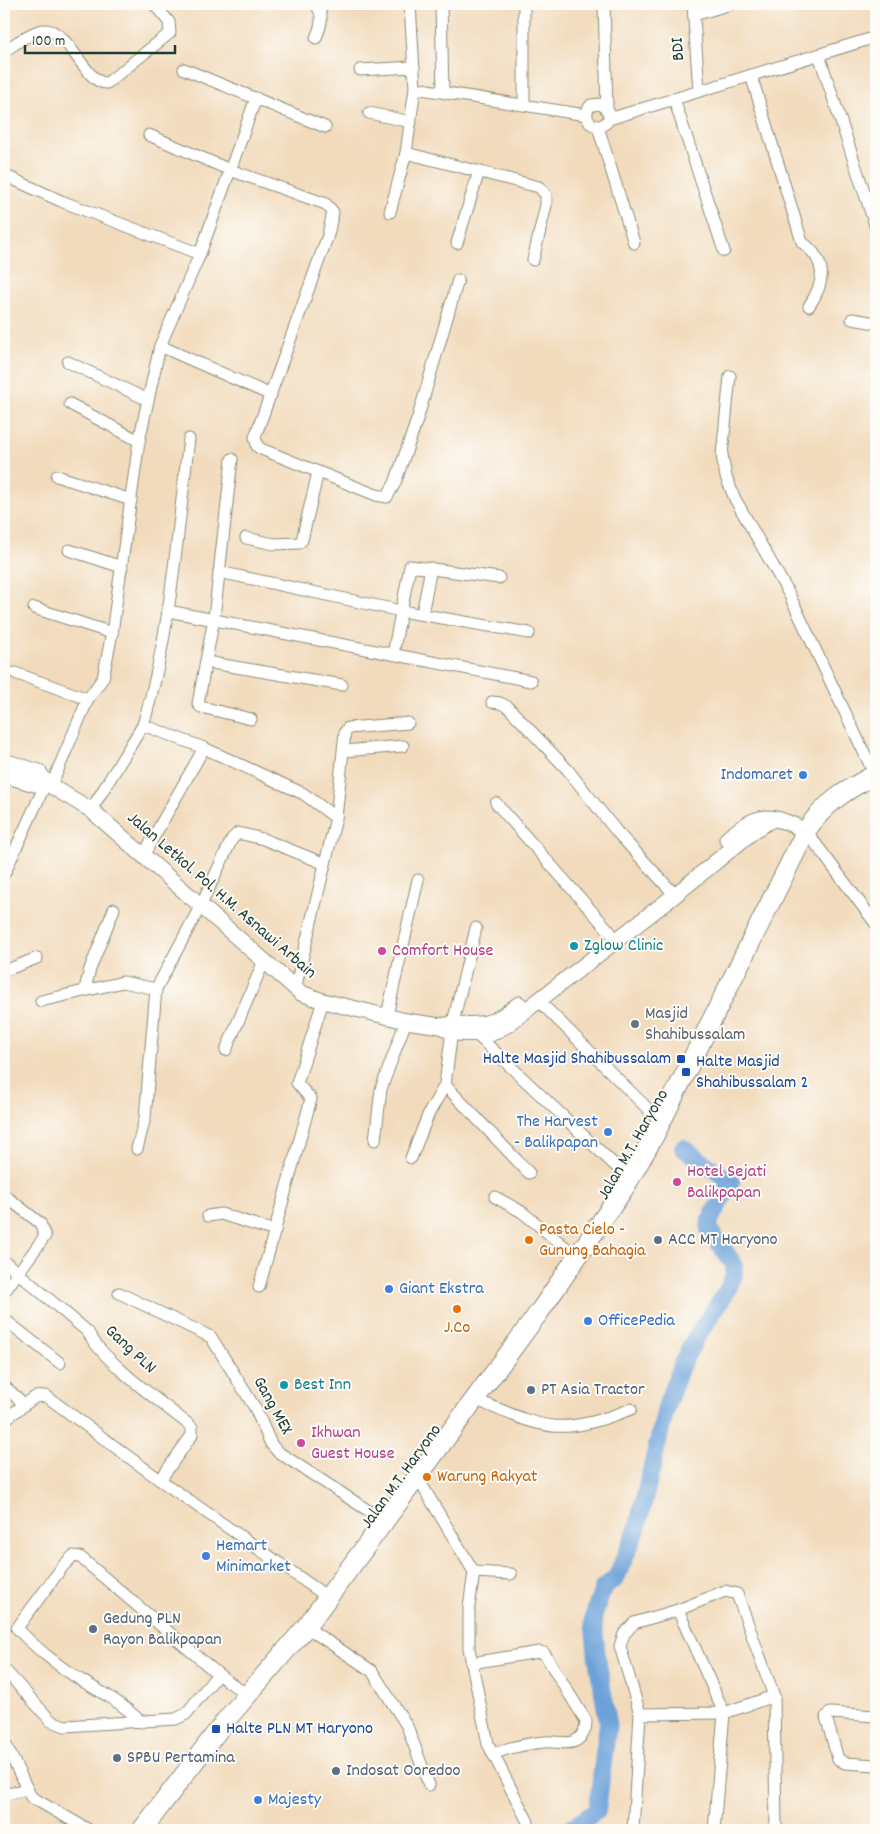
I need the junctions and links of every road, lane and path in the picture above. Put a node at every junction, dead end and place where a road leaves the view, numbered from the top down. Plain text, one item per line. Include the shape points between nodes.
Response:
1 (154, 4) edge
2 (315, 4) edge
3 (410, 4) edge
4 (441, 4) edge
5 (524, 4) edge
6 (604, 4) edge
7 (729, 4) edge
8 (694, 10) edge
9 (876, 37) edge
10 (316, 38) dead end
11 (4, 51) edge
12 (819, 55) junction
13 (414, 67) junction
14 (184, 69) dead end
15 (360, 70) dead end
16 (751, 75) junction
17 (415, 88) junction
18 (699, 91) junction
19 (443, 92) junction
20 (256, 98) junction
21 (674, 99) junction
22 (524, 104) junction
23 (369, 113) dead end
24 (608, 113) junction
25 (586, 115) junction
26 (411, 122) junction
27 (325, 127) dead end
28 (598, 127) junction
29 (150, 135) dead end
30 (406, 153) junction
31 (230, 170) junction
32 (479, 171) junction
33 (4, 175) edge
34 (390, 212) dead end
35 (876, 228) edge
36 (458, 243) dead end
37 (634, 243) dead end
38 (724, 250) dead end
39 (200, 254) junction
40 (533, 260) dead end
41 (458, 280) dead end
42 (809, 306) dead end
43 (852, 319) dead end
44 (876, 323) edge
45 (160, 346) junction
46 (68, 362) dead end
47 (730, 376) dead end
48 (271, 395) junction
49 (148, 400) junction
50 (70, 404) dead end
51 (189, 439) dead end
52 (139, 441) junction
53 (232, 459) dead end
54 (318, 472) junction
55 (56, 476) dead end
56 (131, 500) junction
57 (246, 538) dead end
58 (69, 550) dead end
59 (122, 567) junction
60 (431, 568) junction
61 (219, 572) junction
62 (499, 578) dead end
63 (34, 608) dead end
64 (168, 611) junction
65 (401, 611) junction
66 (422, 614) junction
67 (214, 618) junction
68 (112, 633) junction
69 (529, 633) dead end
70 (393, 654) junction
71 (206, 662) junction
72 (15, 673) dead end
73 (531, 681) dead end
74 (342, 685) dead end
75 (88, 699) junction
76 (492, 702) dead end
77 (251, 719) dead end
78 (408, 723) dead end
79 (143, 725) junction
80 (403, 746) dead end
81 (204, 748) junction
82 (344, 751) junction
83 (4, 761) edge
84 (874, 767) edge
85 (4, 775) edge
86 (49, 784) junction
87 (496, 803) dead end
88 (91, 810) junction
89 (336, 818) junction
90 (801, 828) junction
91 (144, 854) junction
92 (323, 863) junction
93 (4, 874) edge
94 (418, 880) dead end
95 (672, 891) junction
96 (200, 907) junction
97 (114, 909) dead end
98 (876, 924) edge
99 (476, 928) dead end
100 (611, 933) junction
101 (37, 958) dead end
102 (264, 961) junction
103 (4, 971) edge
104 (156, 989) junction
105 (294, 989) junction
106 (85, 990) junction
107 (535, 997) junction
108 (41, 1001) dead end
109 (323, 1001) junction
110 (387, 1015) junction
111 (406, 1020) junction
112 (449, 1027) junction
113 (476, 1034) junction
114 (226, 1050) dead end
115 (445, 1082) junction
116 (654, 1122) junction
117 (374, 1140) dead end
118 (137, 1149) dead end
119 (411, 1158) dead end
120 (622, 1172) junction
121 (529, 1173) dead end
122 (4, 1195) edge
123 (495, 1198) dead end
124 (208, 1216) dead end
125 (275, 1231) junction
126 (570, 1251) junction
127 (4, 1261) edge
128 (18, 1271) junction
129 (259, 1288) dead end
130 (4, 1292) edge
131 (119, 1293) dead end
132 (4, 1319) edge
133 (60, 1364) dead end
134 (4, 1386) edge
135 (474, 1400) junction
136 (24, 1404) junction
137 (631, 1409) dead end
138 (4, 1420) edge
139 (417, 1477) junction
140 (160, 1480) junction
141 (375, 1515) junction
142 (474, 1572) junction
143 (511, 1574) dead end
144 (319, 1591) junction
145 (678, 1610) junction
146 (306, 1627) junction
147 (471, 1663) junction
148 (4, 1669) edge
149 (218, 1674) junction
150 (247, 1695) junction
151 (774, 1696) junction
152 (724, 1713) junction
153 (640, 1714) junction
154 (876, 1716) edge
155 (141, 1722) junction
156 (4, 1741) edge
157 (493, 1754) junction
158 (876, 1765) edge
159 (429, 1785) dead end
160 (26, 1789) junction
161 (4, 1795) edge
162 (528, 1822) dead end
163 (145, 1829) edge
164 (89, 1830) edge
165 (634, 1830) edge
166 (714, 1830) edge
167 (776, 1830) edge

1 - 11 street via 169,22 170,33 107,84 97,80 56,33 36,32
2 - 10 street via 320,10 321,25
3 - 13 street
4 - 19 street
5 - 22 street
6 - 24 street
7 - 8 street
8 - 18 street, BDI
9 - 12 street
12 - 16 street
12 - 35 street
13 - 15 street
13 - 17 street
14 - 20 street
16 - 18 street
16 - 42 street via 802,242 814,251 820,261 817,293
17 - 19 street
17 - 26 street
18 - 21 street
19 - 22 street
20 - 27 street
20 - 31 street
21 - 24 street
21 - 38 street
22 - 25 street
23 - 26 street
24 - 25 street via 602,104 591,105
24 - 28 street via 606,123
25 - 28 street via 590,123
26 - 30 street
28 - 37 street
29 - 31 street
30 - 32 street
30 - 34 street
31 - 39 street
31 - 48 street via 326,204 333,212 328,235
32 - 36 street
32 - 40 street via 539,187 546,196
33 - 39 street via 61,201
39 - 45 street
41 - 54 street via 418,417 390,493 387,496 376,495
43 - 44 street
45 - 48 street
45 - 49 street
46 - 49 street
47 - 84 street via 722,455 726,477 735,499 789,594
48 - 54 street via 255,438 257,446
49 - 52 street
50 - 52 street
51 - 64 street
52 - 56 street
53 - 61 street
54 - 57 street via 299,543 274,544
55 - 56 street
56 - 59 street
58 - 59 street
59 - 68 street
60 - 62 street
60 - 65 street via 408,568
60 - 66 street
61 - 65 street
61 - 67 street
63 - 68 street
64 - 67 street
64 - 79 street via 153,692
65 - 66 street
65 - 70 street
66 - 69 street
67 - 70 street
67 - 71 street
68 - 75 street via 103,678
70 - 73 street
71 - 74 street
71 - 77 street via 199,706
72 - 75 street
75 - 86 street
76 - 95 street via 508,708 567,769 617,832
78 - 82 street via 348,728
79 - 81 street
79 - 88 street
80 - 82 street
81 - 89 street via 304,794
81 - 91 street
82 - 89 street
83 - 86 street, Jalan Letkol. Pol. H.M. Asnawi Arbain via 39,772
84 - 90 main road, Jalan M.T. Haryono via 826,789 808,808
85 - 86 street, Jalan Letkol. Pol. H.M. Asnawi Arbain via 35,784
86 - 88 street, Jalan Letkol. Pol. H.M. Asnawi Arbain
86 - 93 street
87 - 100 street
88 - 91 street, Jalan Letkol. Pol. H.M. Asnawi Arbain
89 - 92 street
90 - 95 street, Jalan Letkol. Pol. H.M. Asnawi Arbain via 772,819
90 - 98 street
90 - 116 main road, Jalan M.T. Haryono
91 - 96 street, Jalan Letkol. Pol. H.M. Asnawi Arbain
92 - 96 street via 263,839 244,834 234,836
92 - 105 street
94 - 110 street
95 - 100 street, Jalan Letkol. Pol. H.M. Asnawi Arbain
95 - 107 street, Jalan Letkol. Pol. H.M. Asnawi Arbain
96 - 102 street, Jalan Letkol. Pol. H.M. Asnawi Arbain
96 - 104 street
97 - 106 street
99 - 112 street
100 - 107 street, Jalan Letkol. Pol. H.M. Asnawi Arbain
101 - 103 street
102 - 105 street, Jalan Letkol. Pol. H.M. Asnawi Arbain
102 - 114 street
104 - 106 street via 123,982
104 - 118 street via 145,1118
105 - 109 street, Jalan Letkol. Pol. H.M. Asnawi Arbain
106 - 108 street
107 - 112 street, Jalan Letkol. Pol. H.M. Asnawi Arbain via 487,1022
107 - 113 street, Jalan Letkol. Pol. H.M. Asnawi Arbain via 495,1032
107 - 116 street
109 - 110 street, Jalan Letkol. Pol. H.M. Asnawi Arbain
109 - 125 street via 297,1079 298,1086 311,1099
110 - 111 street, Jalan Letkol. Pol. H.M. Asnawi Arbain
111 - 112 street, Jalan Letkol. Pol. H.M. Asnawi Arbain
111 - 117 street via 381,1089
112 - 113 street, Jalan Letkol. Pol. H.M. Asnawi Arbain
112 - 115 street
113 - 120 street
115 - 119 street
115 - 121 street
116 - 120 main road, Jalan M.T. Haryono
116 - 135 main road, Jalan M.T. Haryono via 625,1187
120 - 126 main road, Jalan M.T. Haryono
122 - 128 street via 40,1223 46,1236
123 - 126 street via 522,1212
124 - 125 street via 221,1214
125 - 129 street
126 - 141 main road, Jalan M.T. Haryono
127 - 128 street
128 - 130 street
128 - 140 street, Gang PLN via 88,1332 91,1340 121,1369 192,1427 192,1435
131 - 141 street, Gang MEX via 211,1337 278,1452
132 - 133 street
134 - 136 street
135 - 137 street via 550,1428 571,1428
135 - 139 main road, Jalan M.T. Haryono
136 - 138 street
136 - 140 street via 40,1395 46,1396
139 - 142 street
139 - 146 main road, Jalan M.T. Haryono
140 - 144 street
141 - 144 main road, Jalan M.T. Haryono
142 - 143 street
142 - 147 street via 470,1607
144 - 150 main road, Jalan M.T. Haryono via 286,1634
145 - 151 street via 726,1591 737,1594
145 - 152 street
145 - 153 street via 634,1623 622,1640 620,1646
146 - 150 main road, Jalan M.T. Haryono
146 - 159 street via 372,1671 407,1726
147 - 157 street via 488,1744
147 - 157 street via 544,1653 586,1722 586,1729 573,1743 543,1742 510,1747
148 - 155 street via 57,1724
149 - 150 street
149 - 155 street via 182,1716
149 - 155 street via 80,1557 73,1556 17,1628 26,1639 83,1681 108,1694
150 - 163 main road, Jalan M.T. Haryono
151 - 152 street
151 - 167 street
152 - 153 street
152 - 166 street
153 - 165 street
154 - 158 street via 830,1714 826,1717 838,1759 845,1763
156 - 160 street
157 - 162 street
160 - 161 street
160 - 164 street via 31,1797

